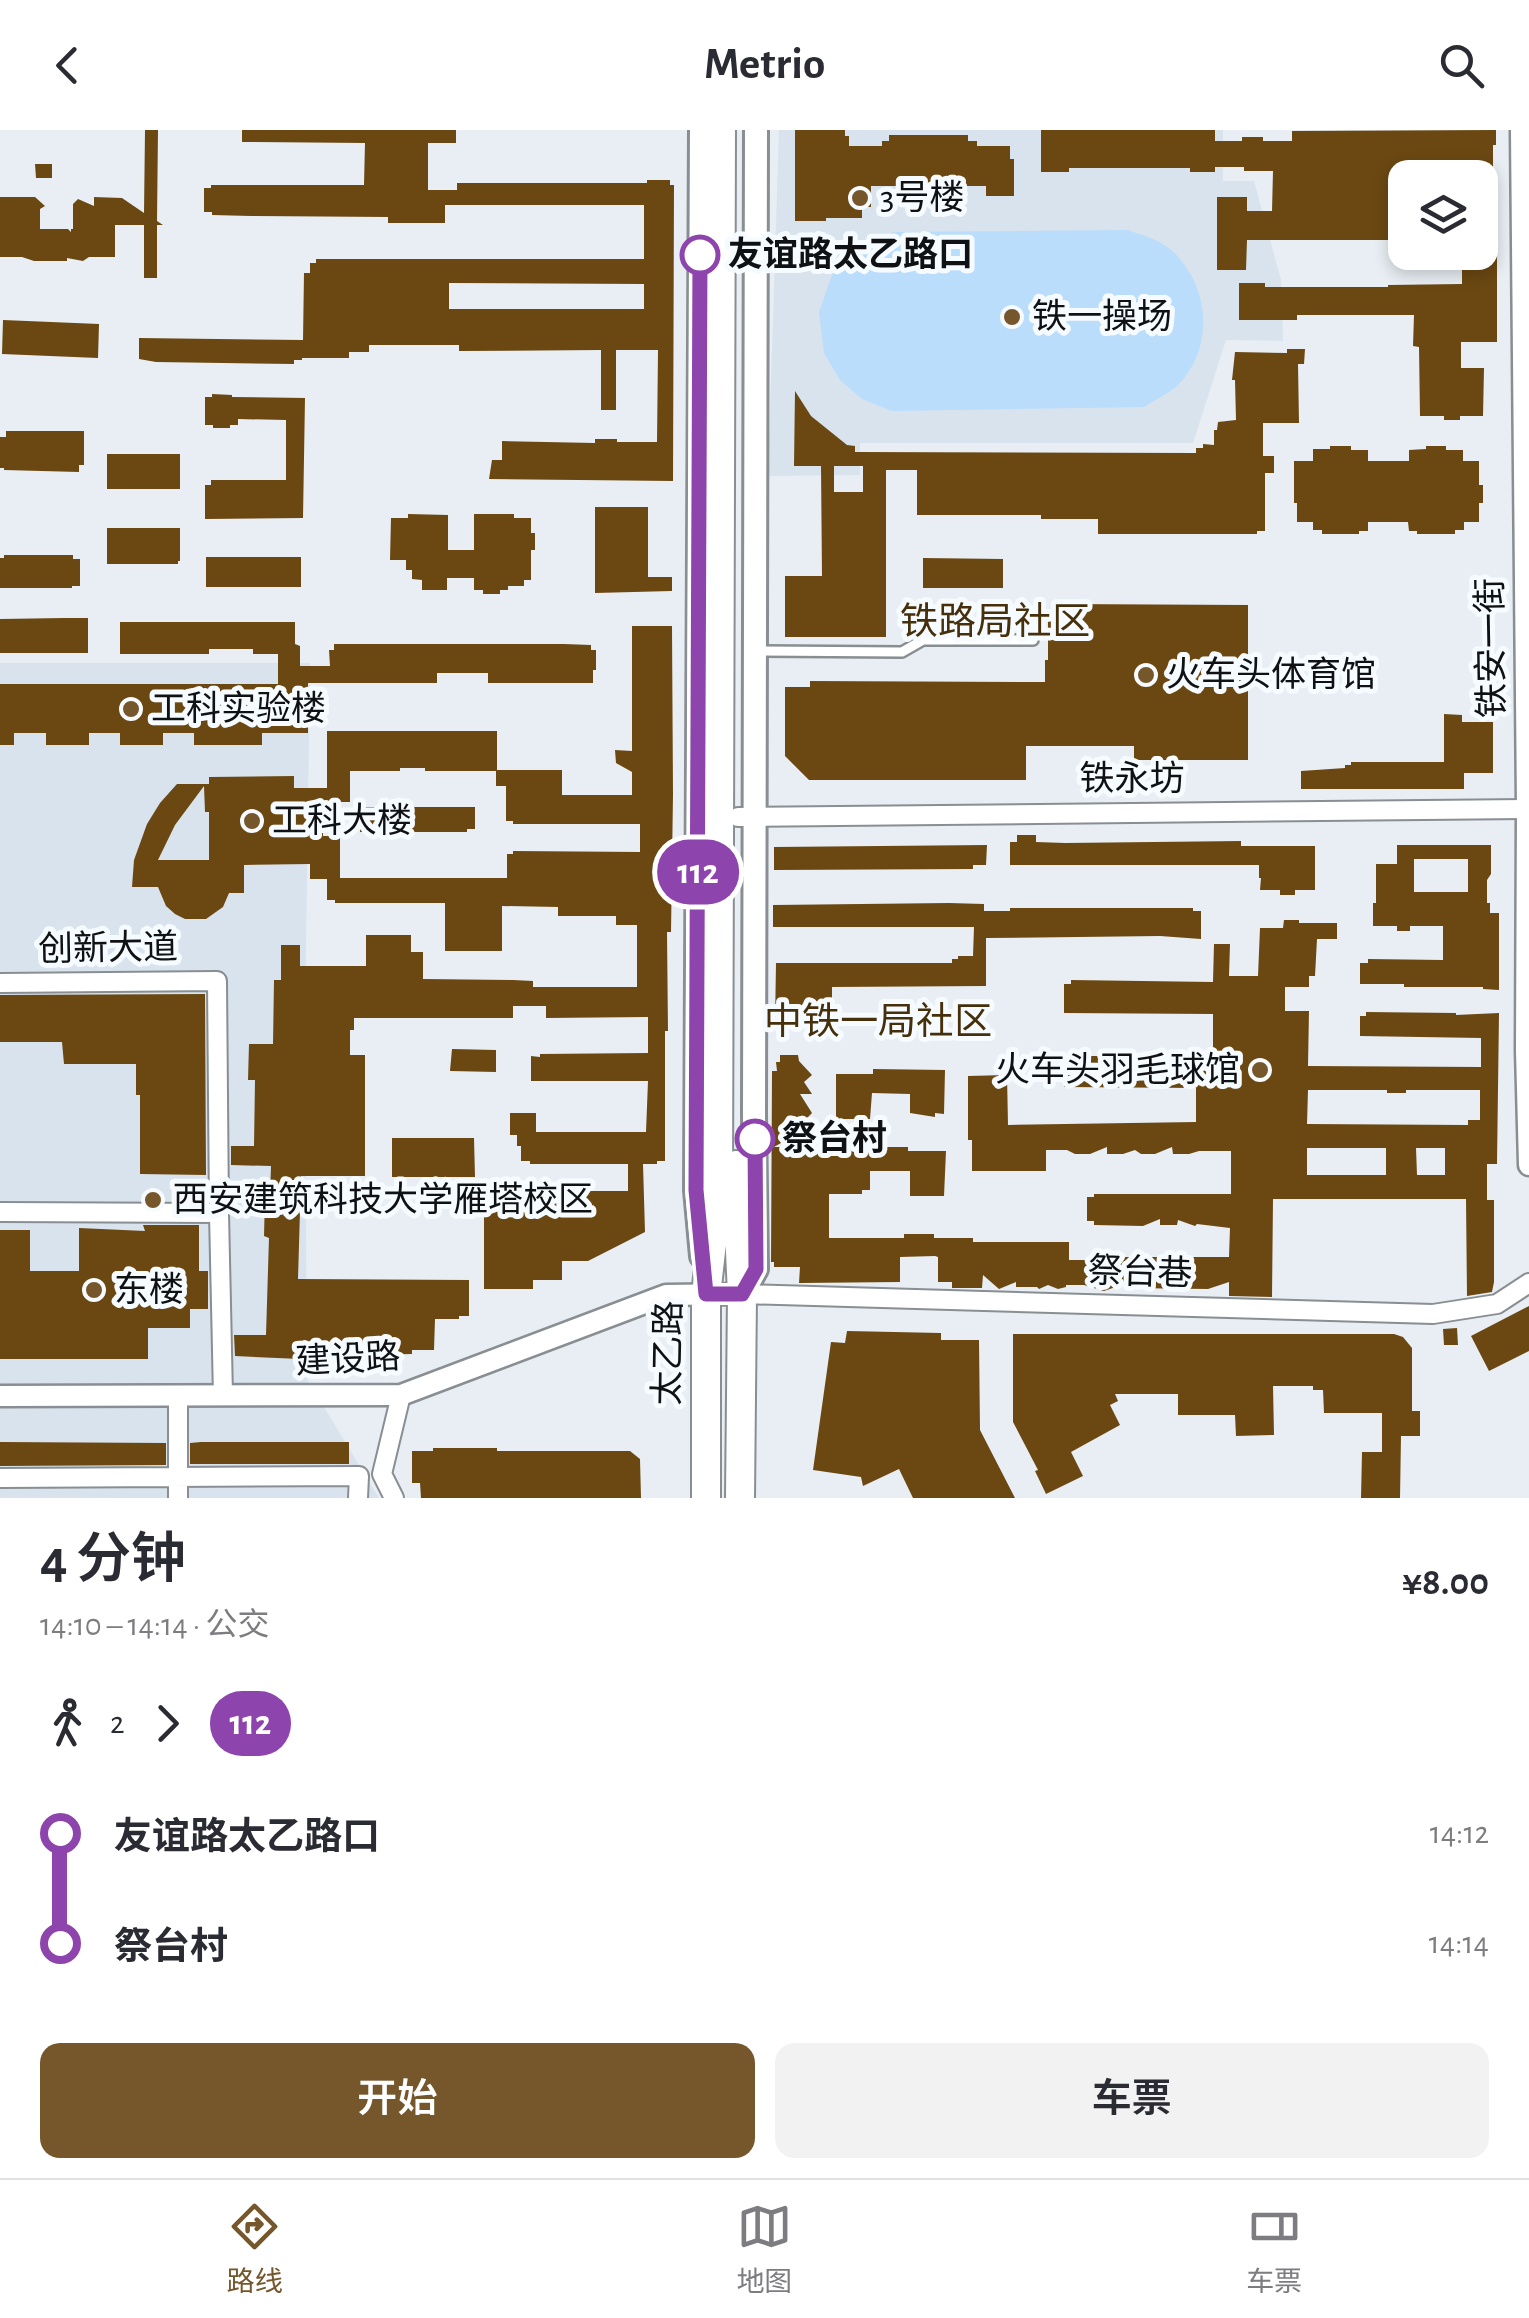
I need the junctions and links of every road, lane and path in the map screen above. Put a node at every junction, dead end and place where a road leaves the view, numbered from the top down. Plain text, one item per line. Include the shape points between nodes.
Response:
1 (701, 130) edge
2 (721, 130) edge
3 (738, 130) edge
4 (756, 130) edge
5 (1521, 130) edge
6 (1526, 302) edge
7 (1033, 640) dead end
8 (755, 651) junction
9 (1527, 809) edge
10 (746, 817) junction
11 (0, 983) edge
12 (1527, 1050) edge
13 (1529, 1165) edge
14 (0, 1212) edge
15 (218, 1213) junction
16 (1529, 1284) edge
17 (706, 1294) junction
18 (742, 1294) junction
19 (401, 1395) junction
20 (0, 1396) edge
21 (178, 1396) junction
22 (223, 1396) junction
23 (178, 1476) junction
24 (0, 1478) edge
25 (178, 1498) edge
26 (358, 1498) edge
27 (394, 1498) edge
28 (706, 1498) edge
29 (740, 1498) edge

1 - 17 main road via 696,1190
2 - 17 main road, 太乙路 via 718,1190
3 - 10 main road, 太乙路
4 - 8 main road
5 - 6 street, 铁安一街
6 - 9 street, 铁安一街
7 - 8 lane via 922,640 902,652
8 - 10 main road
9 - 10 street, 铁永坊
9 - 12 street, 铁安一街
10 - 18 main road, 太乙路 via 736,1200
11 - 15 street, 创新大道 via 217,981
12 - 13 street, 铁安一街
14 - 15 street
15 - 22 street
16 - 18 street, 祭台巷 via 1497,1304 1433,1314
17 - 18 street, 建设路
17 - 19 street, 建设路 via 666,1294
17 - 28 main road, 太乙路
18 - 29 main road, 太乙路
19 - 22 street, 建设路
19 - 27 street via 382,1474
20 - 21 street, 建设路
21 - 22 street, 建设路
21 - 23 street
23 - 24 street
23 - 25 street
23 - 26 street via 359,1476

